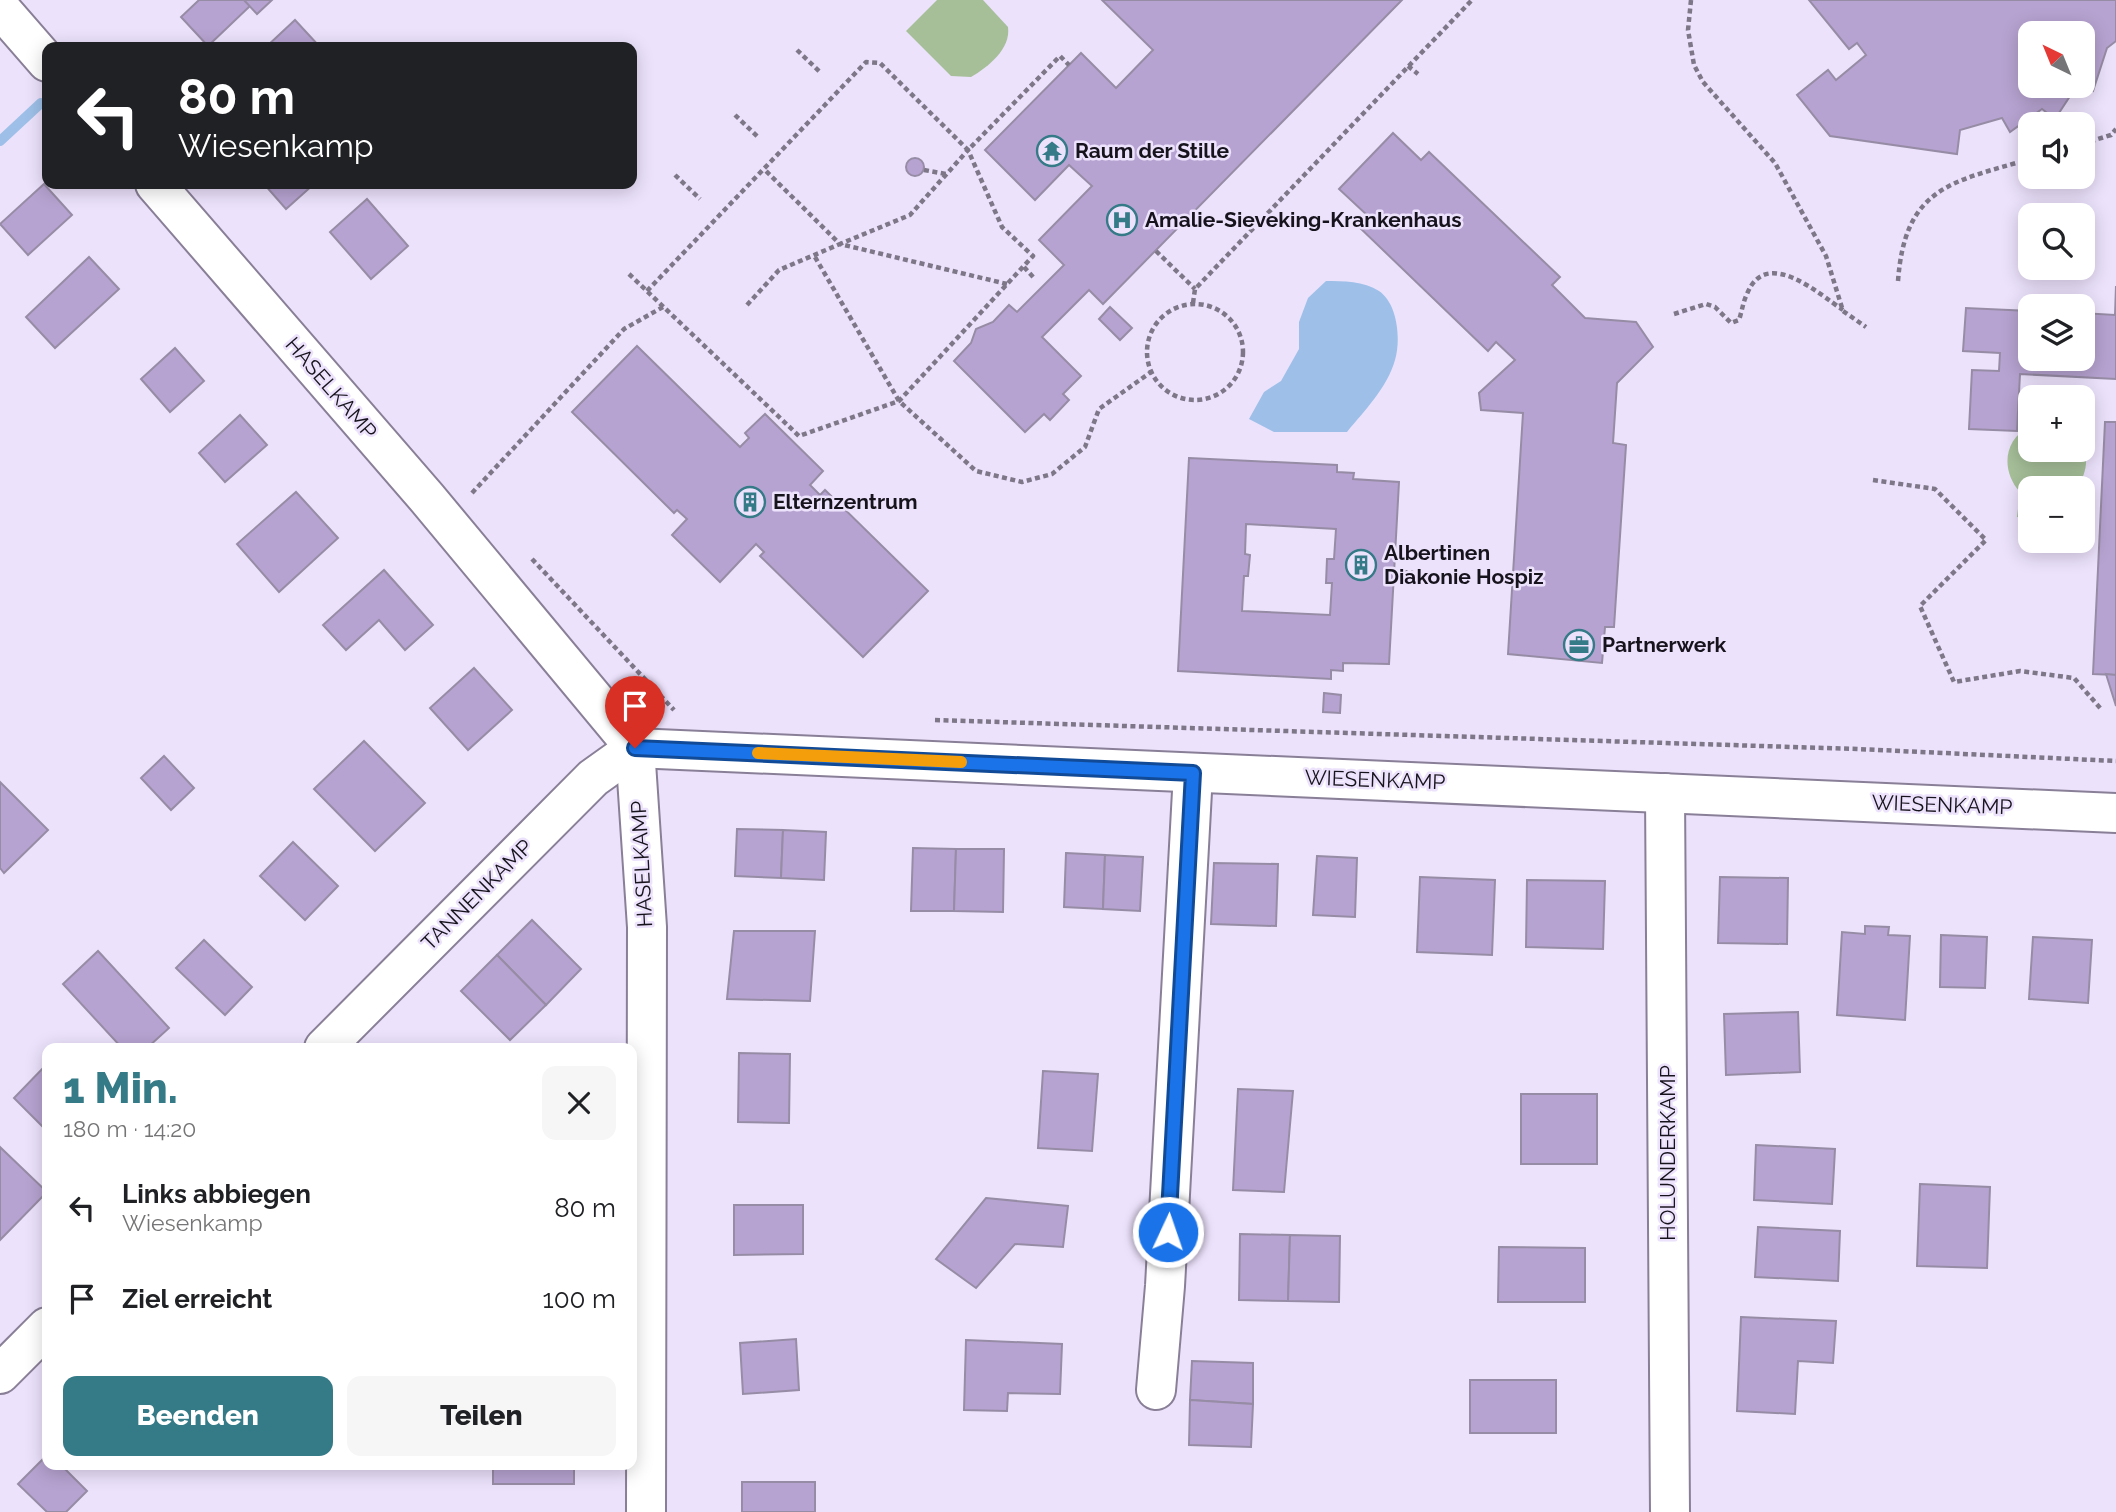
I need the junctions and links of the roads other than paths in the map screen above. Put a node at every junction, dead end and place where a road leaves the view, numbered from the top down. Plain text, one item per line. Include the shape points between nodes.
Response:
1 (2, 14) edge
2 (42, 57) edge
3 (159, 189) edge
4 (635, 748) junction
5 (1193, 773) junction
6 (1665, 793) junction
7 (2116, 813) edge
8 (329, 1043) edge
9 (42, 1331) edge
10 (0, 1374) edge
11 (1156, 1390) dead end
12 (646, 1512) edge
13 (1670, 1512) edge

1 - 2 street
3 - 4 street, HASELKAMP via 427,498
4 - 5 street, WIESENKAMP
4 - 8 street, TANNENKAMP via 593,778
4 - 12 street, HASELKAMP via 647,927
5 - 6 street, WIESENKAMP
5 - 11 street
6 - 7 street, WIESENKAMP
6 - 13 street, HOLUNDERKAMP
9 - 10 street

